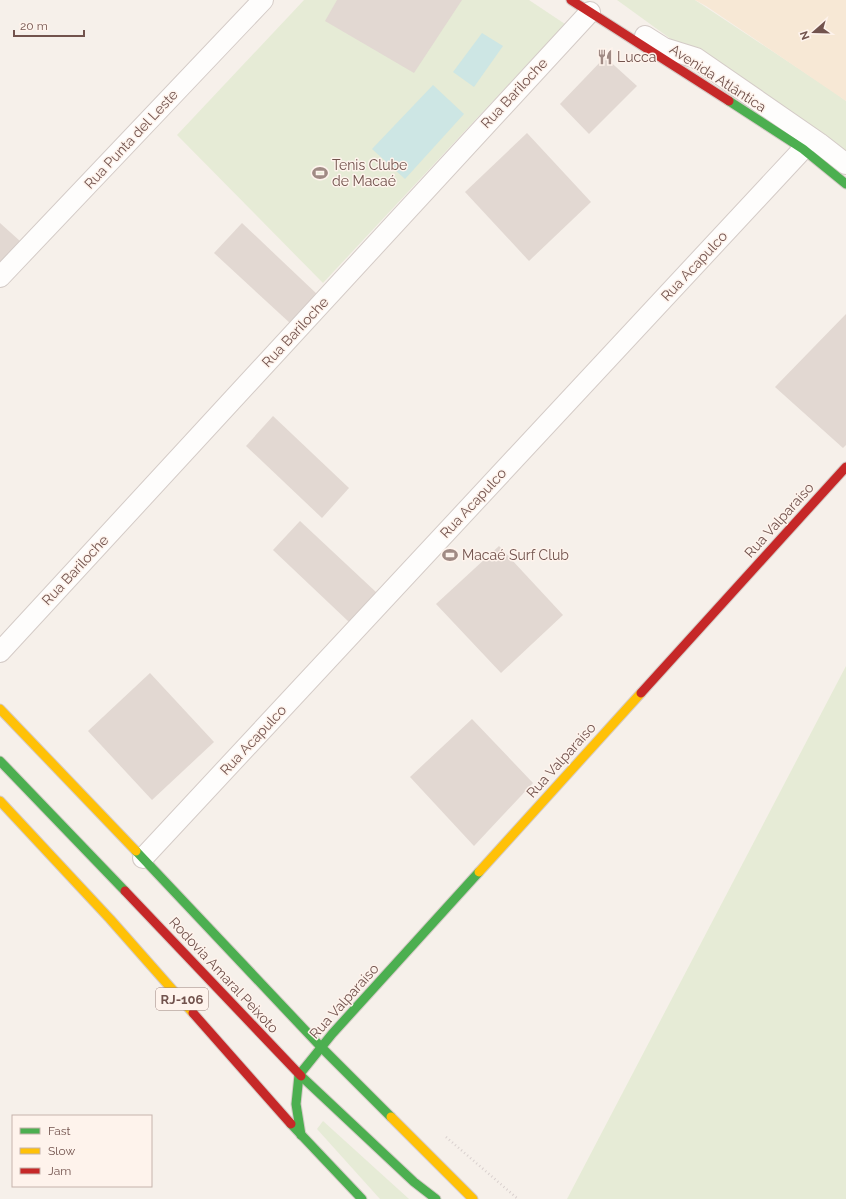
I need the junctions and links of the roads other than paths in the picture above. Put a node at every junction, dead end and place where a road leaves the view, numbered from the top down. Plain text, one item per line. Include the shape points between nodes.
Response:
1 (263, 0) edge
2 (572, 0) edge
3 (590, 6) edge
4 (804, 149) junction
5 (846, 164) edge
6 (846, 184) edge
7 (0, 278) edge
8 (846, 467) edge
9 (0, 652) edge
10 (0, 709) edge
11 (0, 761) edge
12 (0, 801) edge
13 (143, 858) junction
14 (321, 1047) junction
15 (299, 1075) junction
16 (302, 1136) junction
17 (362, 1199) edge
18 (436, 1199) edge
19 (473, 1199) edge

1 - 7 street, Rua Punta del Leste
2 - 3 main road, Avenida Atlântica
3 - 4 main road, Avenida Atlântica
3 - 5 street via 664,48 696,58 820,143
3 - 9 street, Rua Bariloche
4 - 6 main road, Avenida Atlântica
4 - 13 street, Rua Acapulco
8 - 14 main road, Rua Valparaiso
10 - 13 main road
11 - 15 main road, Rodovia Amaral Peixoto / RJ-106
12 - 16 main road, RJ-106 via 110,919
13 - 14 main road
14 - 15 main road, Rua Valparaiso
14 - 19 main road
15 - 16 main road via 296,1104
15 - 18 main road, Rodovia Amaral Peixoto / RJ-106
16 - 17 main road, RJ-106

